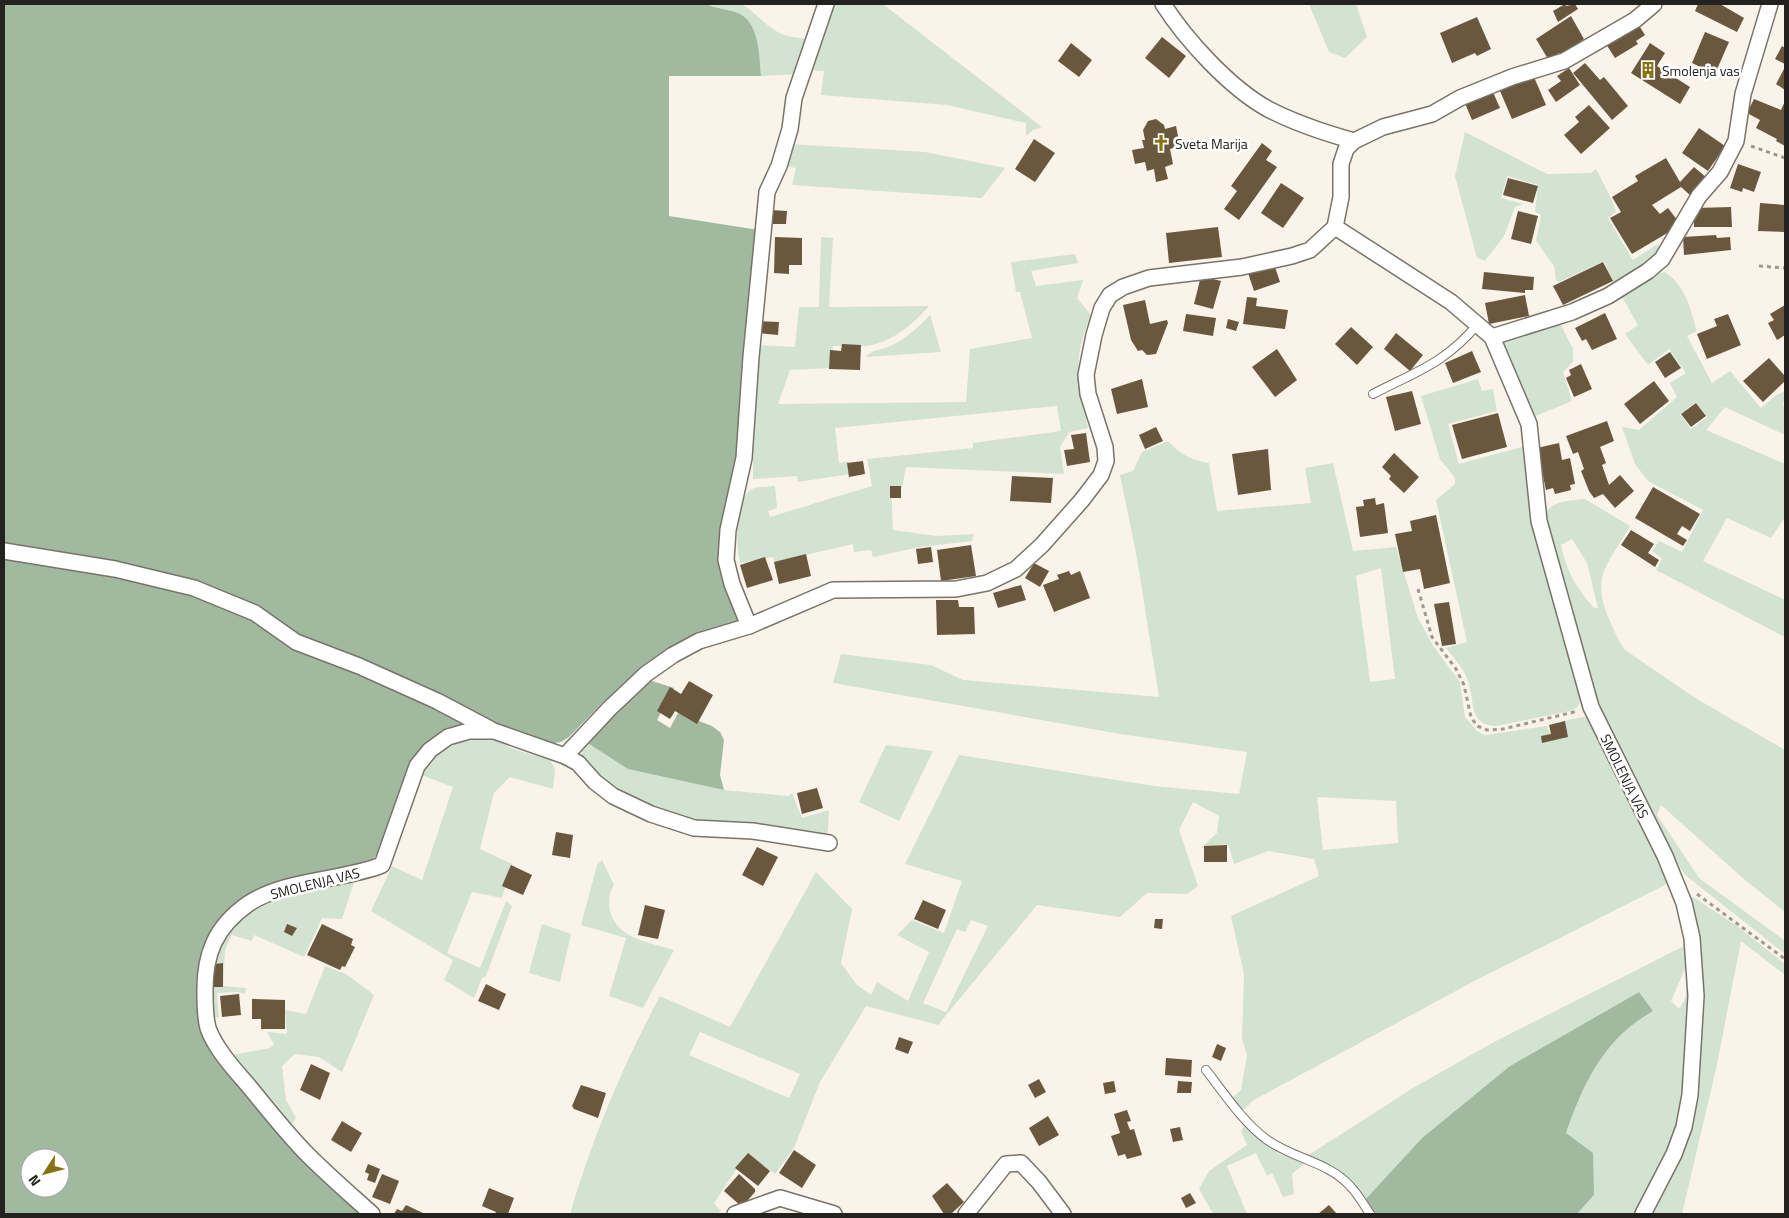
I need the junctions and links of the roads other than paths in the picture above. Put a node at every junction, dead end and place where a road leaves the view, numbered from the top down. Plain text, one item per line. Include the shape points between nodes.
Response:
1 (826, 4) edge
2 (1164, 4) edge
3 (1654, 4) edge
4 (1770, 4) edge
5 (1354, 141) junction
6 (1335, 227) junction
7 (1478, 324) junction
8 (1492, 337) junction
9 (1373, 394) dead end
10 (4, 551) edge
11 (749, 626) junction
12 (494, 731) junction
13 (566, 756) junction
14 (829, 843) dead end
15 (1206, 1070) dead end
16 (372, 1214) edge
17 (735, 1214) edge
18 (834, 1214) edge
19 (966, 1214) edge
20 (1063, 1214) edge
21 (1370, 1214) edge
22 (1643, 1214) edge

1 - 11 street via 794,98 790,129 779,166 767,192 744,458 728,530 726,560
2 - 5 street via 1177,26 1206,57 1267,108 1321,132
3 - 5 street via 1635,20 1564,61 1512,77 1460,98 1432,114 1383,127
4 - 8 street via 1743,94 1736,141 1720,172 1699,196 1665,260 1608,296 1572,312
5 - 6 street via 1346,149 1342,164 1341,197
6 - 7 street, SMOLENJA VAS via 1451,302
6 - 11 street via 1310,250 1292,256 1242,267 1150,278 1123,286 1110,295 1102,308 1086,375 1106,461 1101,474 1082,500 1016,569 987,583 956,589 833,590
7 - 8 street, SMOLENJA VAS
7 - 9 lane via 1438,362
8 - 22 street, SMOLENJA VAS via 1529,424 1539,521 1591,707 1665,856 1684,903 1692,938 1696,996 1690,1095 1684,1127 1674,1154
10 - 12 street via 115,569 194,588 255,613 296,642 394,682
11 - 13 street via 699,641 673,655 626,692
12 - 13 street, SMOLENJA VAS
12 - 16 street, SMOLENJA VAS via 448,737 430,750 417,766 382,865 362,873 316,880 248,904 212,942 207,957 205,1006 208,1028 216,1042 308,1155
13 - 14 street, SMOLENJA VAS via 613,796 651,814 694,828 754,831
15 - 21 lane via 1265,1139 1338,1176 1350,1185
17 - 18 street via 780,1198
19 - 20 street via 1006,1164 1021,1162

